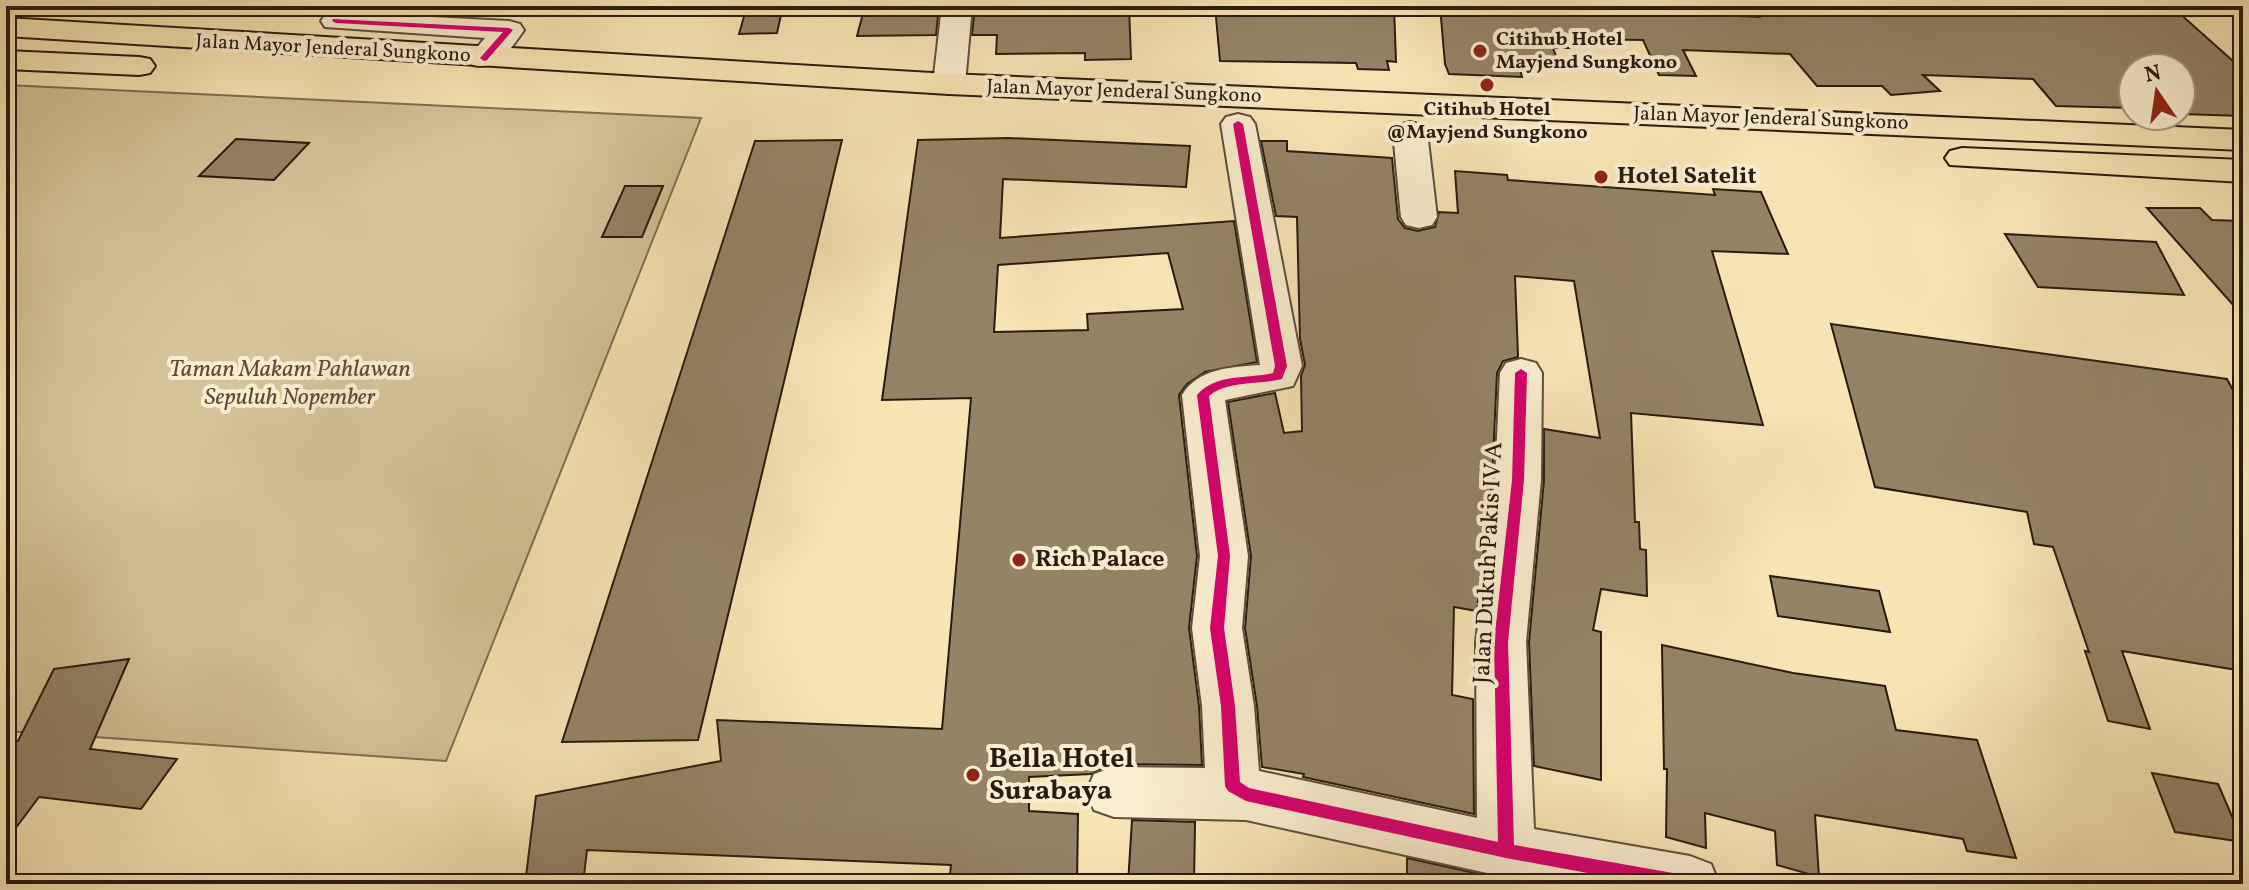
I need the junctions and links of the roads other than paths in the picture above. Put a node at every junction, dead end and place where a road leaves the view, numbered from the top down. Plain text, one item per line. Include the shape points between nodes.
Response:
1 (957, 6) edge
2 (343, 14) edge
3 (6, 27) edge
4 (312, 48) junction
5 (484, 58) junction
6 (6, 60) edge
7 (955, 91) junction
8 (1238, 124) junction
9 (1410, 132) junction
10 (2243, 140) edge
11 (2243, 171) edge
12 (1419, 217) dead end
13 (1521, 373) dead end
14 (1239, 789) junction
15 (1114, 792) dead end
16 (1506, 851) junction
17 (1690, 884) edge

1 - 7 street
2 - 4 street
2 - 5 street via 509,30
3 - 4 main road, Jalan Mayor Jenderal Sungkono
4 - 5 main road, Jalan Mayor Jenderal Sungkono
5 - 7 main road, Jalan Mayor Jenderal Sungkono
6 - 7 main road, Jalan Mayor Jenderal Sungkono via 914,109
7 - 8 main road, Jalan Mayor Jenderal Sungkono
7 - 10 main road, Jalan Mayor Jenderal Sungkono
8 - 9 main road, Jalan Mayor Jenderal Sungkono
8 - 14 street via 1281,366 1278,376 1220,385 1203,395 1224,556 1217,628
9 - 11 main road, Jalan Mayor Jenderal Sungkono
9 - 12 street
13 - 16 street, Jalan Dukuh Pakis IV A via 1518,480 1501,642
14 - 15 street
14 - 16 street
16 - 17 street

